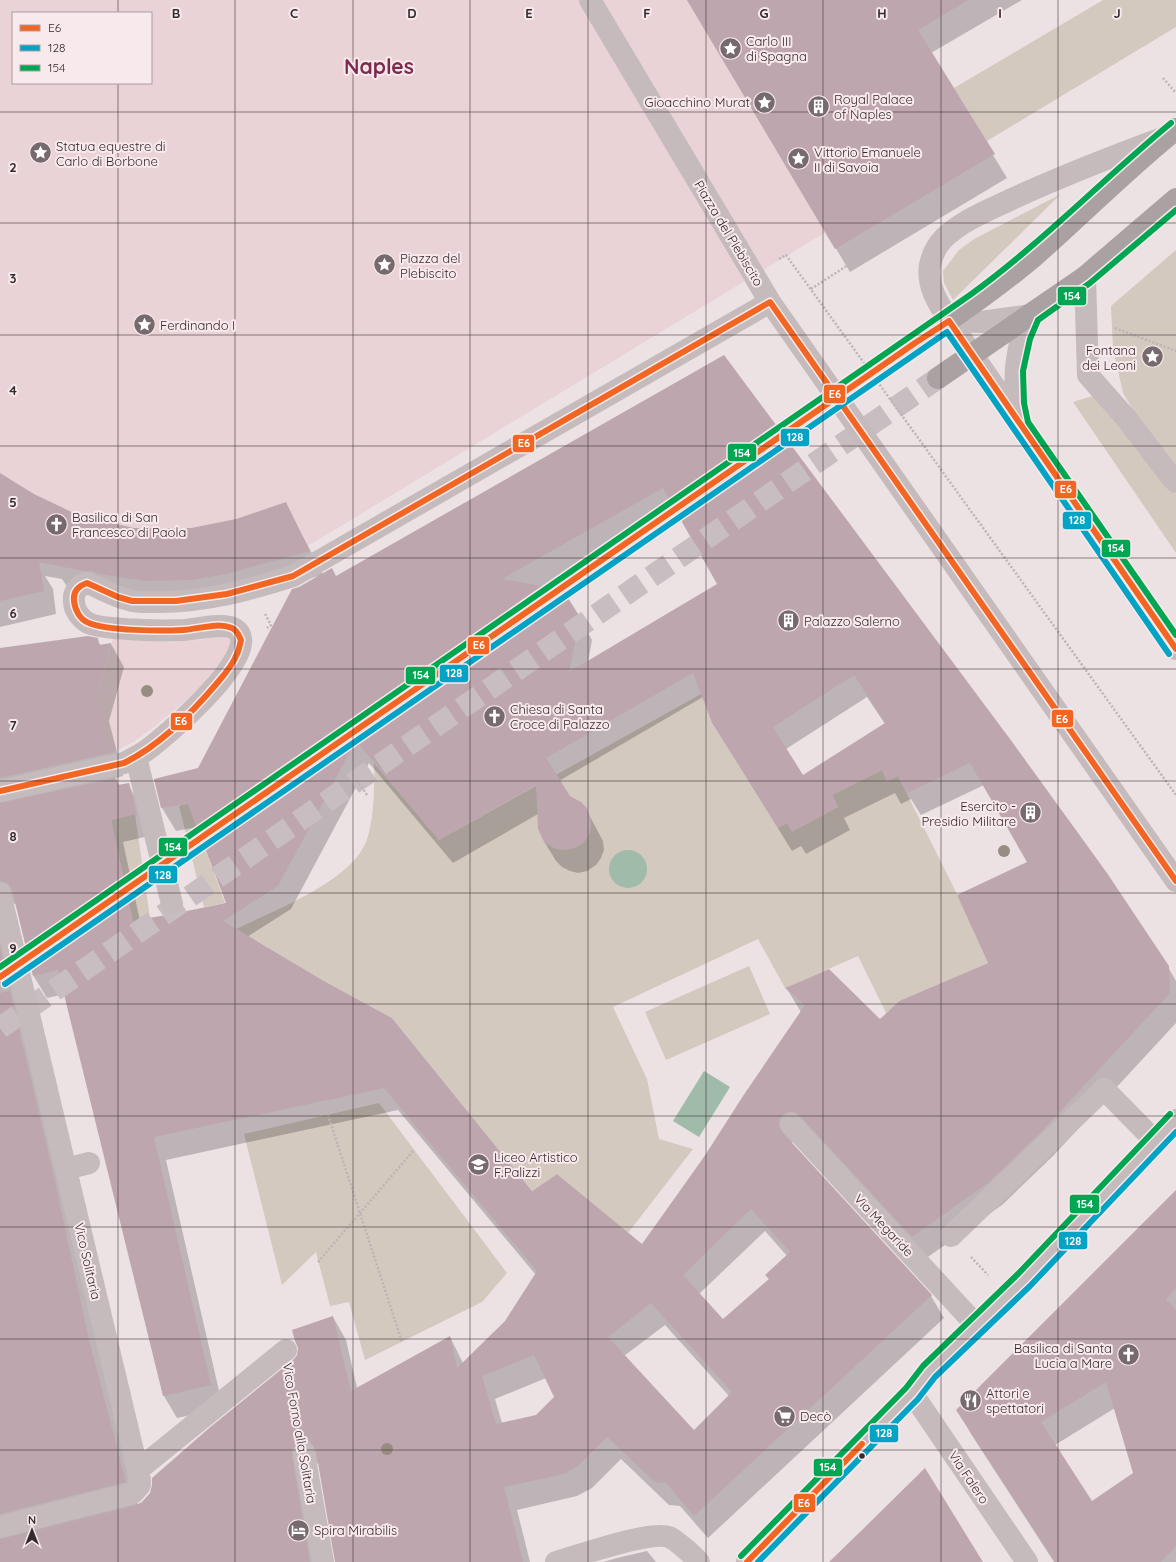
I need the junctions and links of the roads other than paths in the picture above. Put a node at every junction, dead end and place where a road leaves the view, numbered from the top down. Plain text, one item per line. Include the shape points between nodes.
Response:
1 (590, 0) edge
2 (1171, 133) edge
3 (1176, 199) edge
4 (1085, 277) junction
5 (770, 302) junction
6 (1031, 315) junction
7 (949, 321) junction
8 (915, 343) tunnel mouth
9 (972, 355) junction
10 (938, 378) tunnel mouth
11 (1021, 425) junction
12 (1176, 482) edge
13 (1176, 649) edge
14 (130, 760) junction
15 (0, 791) edge
16 (1176, 881) edge
17 (0, 893) edge
18 (172, 904) dead end
19 (1176, 1120) edge
20 (791, 1124) dead end
21 (1155, 1141) junction
22 (90, 1163) dead end
23 (66, 1169) junction
24 (951, 1236) road end
25 (977, 1326) junction
26 (286, 1350) road end
27 (912, 1393) junction
28 (304, 1453) road end
29 (138, 1470) junction
30 (0, 1527) edge
31 (323, 1562) edge
32 (556, 1562) edge
33 (700, 1562) edge
34 (747, 1562) edge
35 (1027, 1562) edge

1 - 5 street, Piazza del Plebiscito
2 - 7 main road via 1034,256
2 - 7 street via 1087,166 972,217 944,238 934,251 929,277 934,296
3 - 4 main road
4 - 6 main road
4 - 12 street via 1088,375 1126,418
5 - 14 street via 293,576 237,593 203,600 171,602 130,601 86,583 77,588 74,594 74,607 88,623 98,626 177,630 229,626 241,636 239,652 215,687 149,749
5 - 16 street, Piazza del Plebiscito
6 - 7 street via 981,322
6 - 9 main road
6 - 11 street via 1022,337 1015,370 1016,404
7 - 8 main road
7 - 9 street
9 - 10 main road
9 - 11 street
11 - 13 street
14 - 15 street
14 - 18 street
17 - 23 street, Vico Solitaria
19 - 21 street
20 - 25 street, Via Megaride
21 - 24 street via 1104,1089
21 - 25 street
22 - 23 street
23 - 29 street, Vico Solitaria
25 - 27 street via 929,1372
26 - 29 street, Vico Forno alla Solitaria
27 - 34 street
27 - 35 street, Via Falero
28 - 31 street, Vico Forno alla Solitaria
29 - 30 street, Vico Solitaria via 140,1485 133,1493
32 - 33 street via 632,1540 659,1536 669,1537

